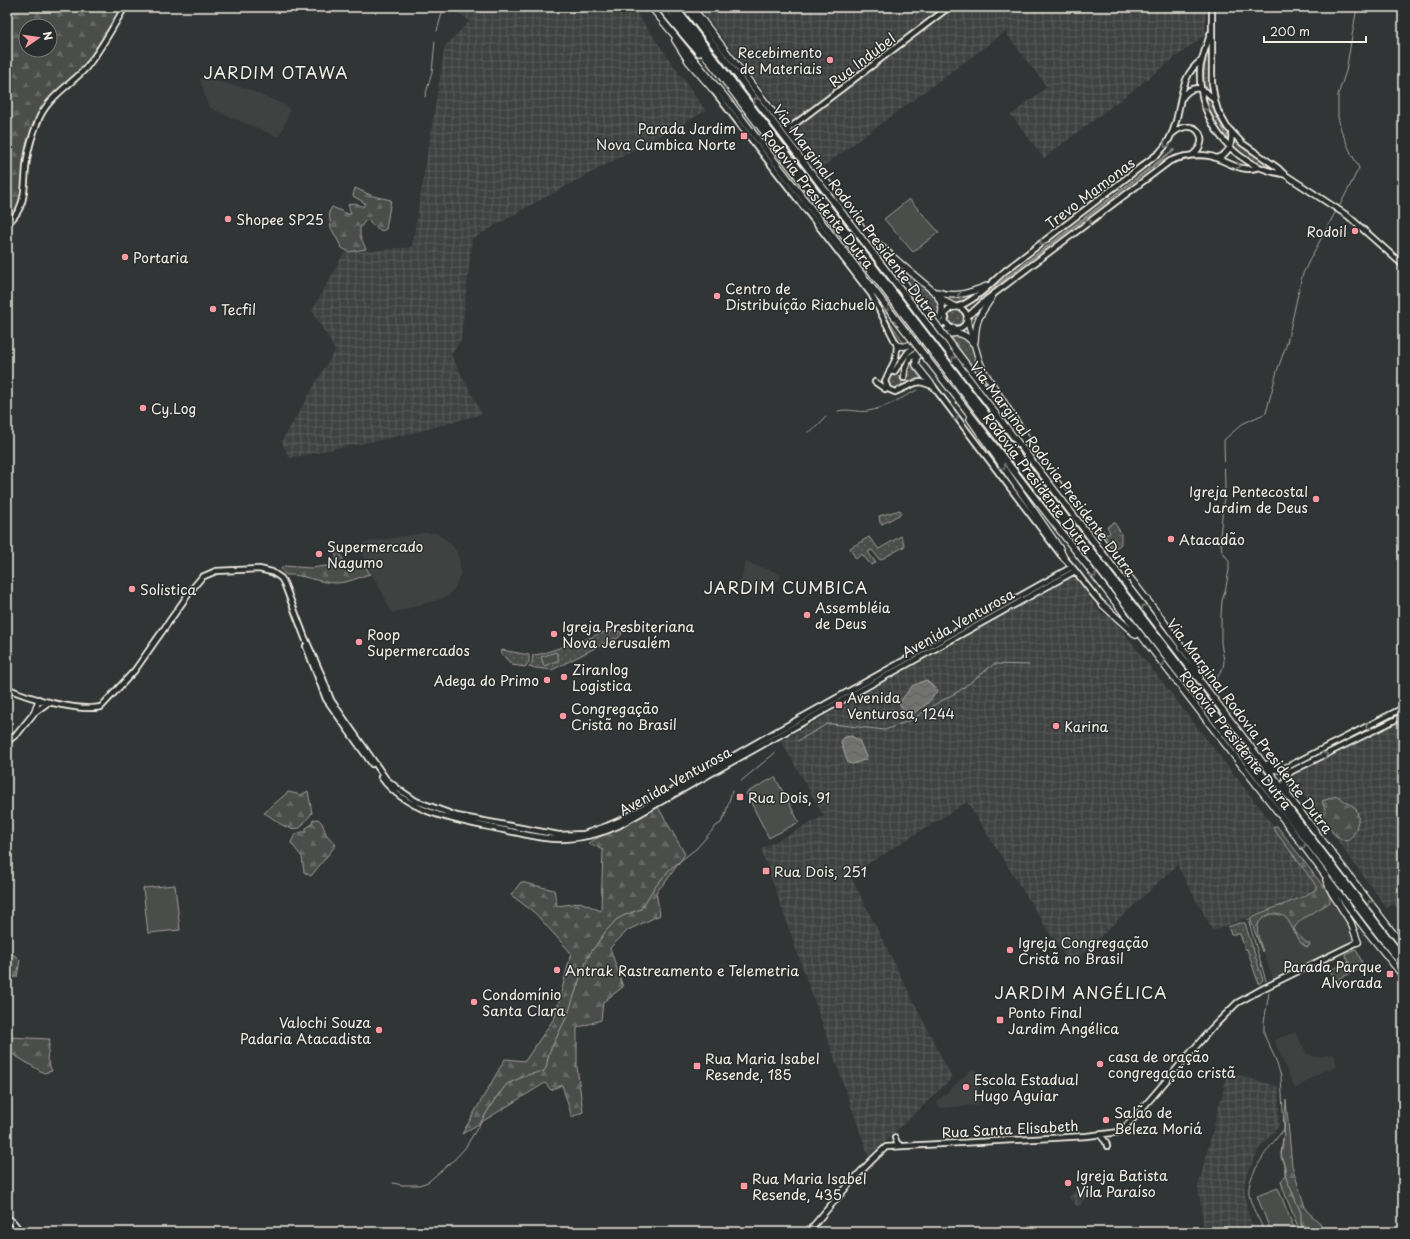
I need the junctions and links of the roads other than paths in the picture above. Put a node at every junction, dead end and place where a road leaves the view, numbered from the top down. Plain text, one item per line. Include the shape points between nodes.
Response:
1 (125, 7) edge
2 (651, 7) edge
3 (660, 7) edge
4 (668, 7) edge
5 (675, 7) edge
6 (685, 7) edge
7 (692, 7) edge
8 (949, 7) edge
9 (1212, 7) edge
10 (657, 14) junction
11 (1211, 29) junction
12 (1202, 60) junction
13 (724, 80) junction
14 (1201, 89) junction
15 (714, 91) joint
16 (1180, 100) junction
17 (1215, 101) junction
18 (787, 130) junction
19 (1230, 131) junction
20 (1172, 134) junction
21 (1230, 147) junction
22 (1192, 155) junction
23 (1217, 158) junction
24 (1258, 167) junction
25 (1284, 174) junction
26 (7, 224) edge
27 (863, 229) junction
28 (1403, 266) edge
29 (987, 286) junction
30 (933, 291) junction
31 (992, 297) junction
32 (956, 307) junction
33 (946, 318) junction
34 (967, 318) junction
35 (916, 326) junction
36 (954, 328) junction
37 (897, 345) junction
38 (974, 345) junction
39 (936, 352) junction
40 (894, 372) junction
41 (889, 374) junction
42 (904, 378) junction
43 (875, 382) dead end
44 (933, 386) junction
45 (903, 387) junction
46 (889, 390) junction
47 (959, 399) junction
48 (1034, 453) junction
49 (1064, 558) junction
50 (1073, 569) junction
51 (1103, 606) joint
52 (305, 638) junction
53 (1146, 644) junction
54 (315, 658) junction
55 (322, 660) dead end
56 (317, 668) junction
57 (1202, 682) junction
58 (7, 688) edge
59 (39, 699) junction
60 (49, 702) junction
61 (1403, 708) edge
62 (34, 713) junction
63 (1403, 716) edge
64 (1246, 740) junction
65 (7, 742) edge
66 (1288, 769) junction
67 (1304, 816) junction
68 (1323, 872) junction
69 (1393, 934) junction
70 (1403, 941) edge
71 (1358, 942) joint
72 (1403, 946) edge
73 (1403, 958) edge
74 (1403, 966) edge
75 (1403, 976) edge
76 (1100, 1135) junction
77 (895, 1138) dead end
78 (901, 1146) junction
79 (1107, 1146) dead end
80 (7, 1218) edge
81 (21, 1232) edge
82 (808, 1232) edge

1 - 26 street via 100,50 43,111 27,159 23,202 18,213
2 - 10 highway, Rodovia Presidente Dutra
3 - 13 highway
4 - 13 highway, Rodovia Presidente Dutra
5 - 35 highway, Rodovia Presidente Dutra
57 -> 6 highway, Via Marginal Rodovia Presidente Dutra, bridge
7 - 18 highway
8 - 18 street, Rua Indubel
9 - 11 street
10 - 15 highway via 689,62
10 -> 47 highway, Rodovia Presidente Dutra, bridge via 730,103
11 - 12 street
11 - 17 street
12 - 14 street
12 - 16 street, Trevo Mamonas via 1188,75
13 - 35 highway, Rodovia Presidente Dutra
14 - 16 street via 1191,89
14 - 17 street
14 -> 21 street via 1212,123
15 - 37 street via 872,294
16 - 20 street, Trevo Mamonas
17 - 19 street
18 - 27 highway
19 - 21 street
19 - 25 street
20 - 22 street via 1186,126 1198,131 1201,144 1198,151
20 -> 29 street, Trevo Mamonas via 1166,146 1155,157
21 - 23 street via 1224,155
21 - 24 street
22 - 23 street, Trevo Mamonas
31 -> 22 street, Trevo Mamonas via 1162,166 1178,158
23 -> 24 street, Trevo Mamonas via 1238,167
24 - 25 street
25 - 28 street via 1336,207
27 - 30 highway
27 - 48 highway, bridge
29 -> 30 highway via 961,295
29 - 32 street, Trevo Mamonas via 964,304
30 - 32 highway
30 - 37 highway via 941,303 940,319 912,344 903,347
31 - 34 street, Trevo Mamonas via 978,306
31 - 38 highway via 983,308 975,328
32 - 33 street via 949,310
32 - 34 street via 963,309
33 - 36 street via 947,323
33 - 40 street via 905,354
34 - 36 street via 962,327
34 - 38 highway
35 - 39 highway, Rodovia Presidente Dutra, bridge
36 - 42 street via 945,330 910,357
37 - 41 street via 896,358
38 - 44 highway via 960,333 951,334 942,337 916,358 916,365
38 - 48 highway via 983,370
39 - 73 highway, Rodovia Presidente Dutra
39 - 74 highway, Rodovia Presidente Dutra via 1036,488
40 - 41 street
40 - 42 street
41 - 46 street via 885,379
42 - 45 street
43 - 46 street
44 - 45 street via 919,382
44 -> 49 street
45 - 46 street via 897,392
47 -> 49 highway
47 -> 53 highway, Rodovia Presidente Dutra
48 - 57 highway via 1176,639 1197,668
49 - 50 street
50 - 51 street
50 - 56 street, Avenida Venturosa via 621,820 578,835 553,835 461,817 416,801 391,783 380,770 331,700
51 - 53 highway
52 - 54 street
52 - 56 street via 306,646
52 - 60 street via 284,583 276,573 259,569 216,571 198,580 135,670 102,706 90,708
53 -> 68 highway, Rodovia Presidente Dutra
54 - 55 street
54 - 56 street
57 - 64 highway, Via Marginal Rodovia Presidente Dutra
58 - 59 street
59 - 60 street
59 - 62 street
60 - 62 street
61 -> 66 street
62 - 65 street
66 -> 63 street
64 - 66 highway via 1255,747 1270,768
64 - 67 highway, Via Marginal Rodovia Presidente Dutra
66 - 67 highway via 1285,788
69 -> 67 highway, Via Marginal Rodovia Presidente Dutra
68 - 71 highway via 1332,893 1351,923
68 - 75 highway, Rodovia Presidente Dutra
69 - 70 highway
69 - 72 highway, Via Marginal Rodovia Presidente Dutra
71 - 76 street, Rua Santa Elisabeth via 1237,1003 1120,1132
76 - 78 street, Rua Santa Elisabeth
76 - 79 street
77 - 78 street
78 - 82 street, Rua Santa Elisabeth via 886,1147 869,1162
80 - 81 street

